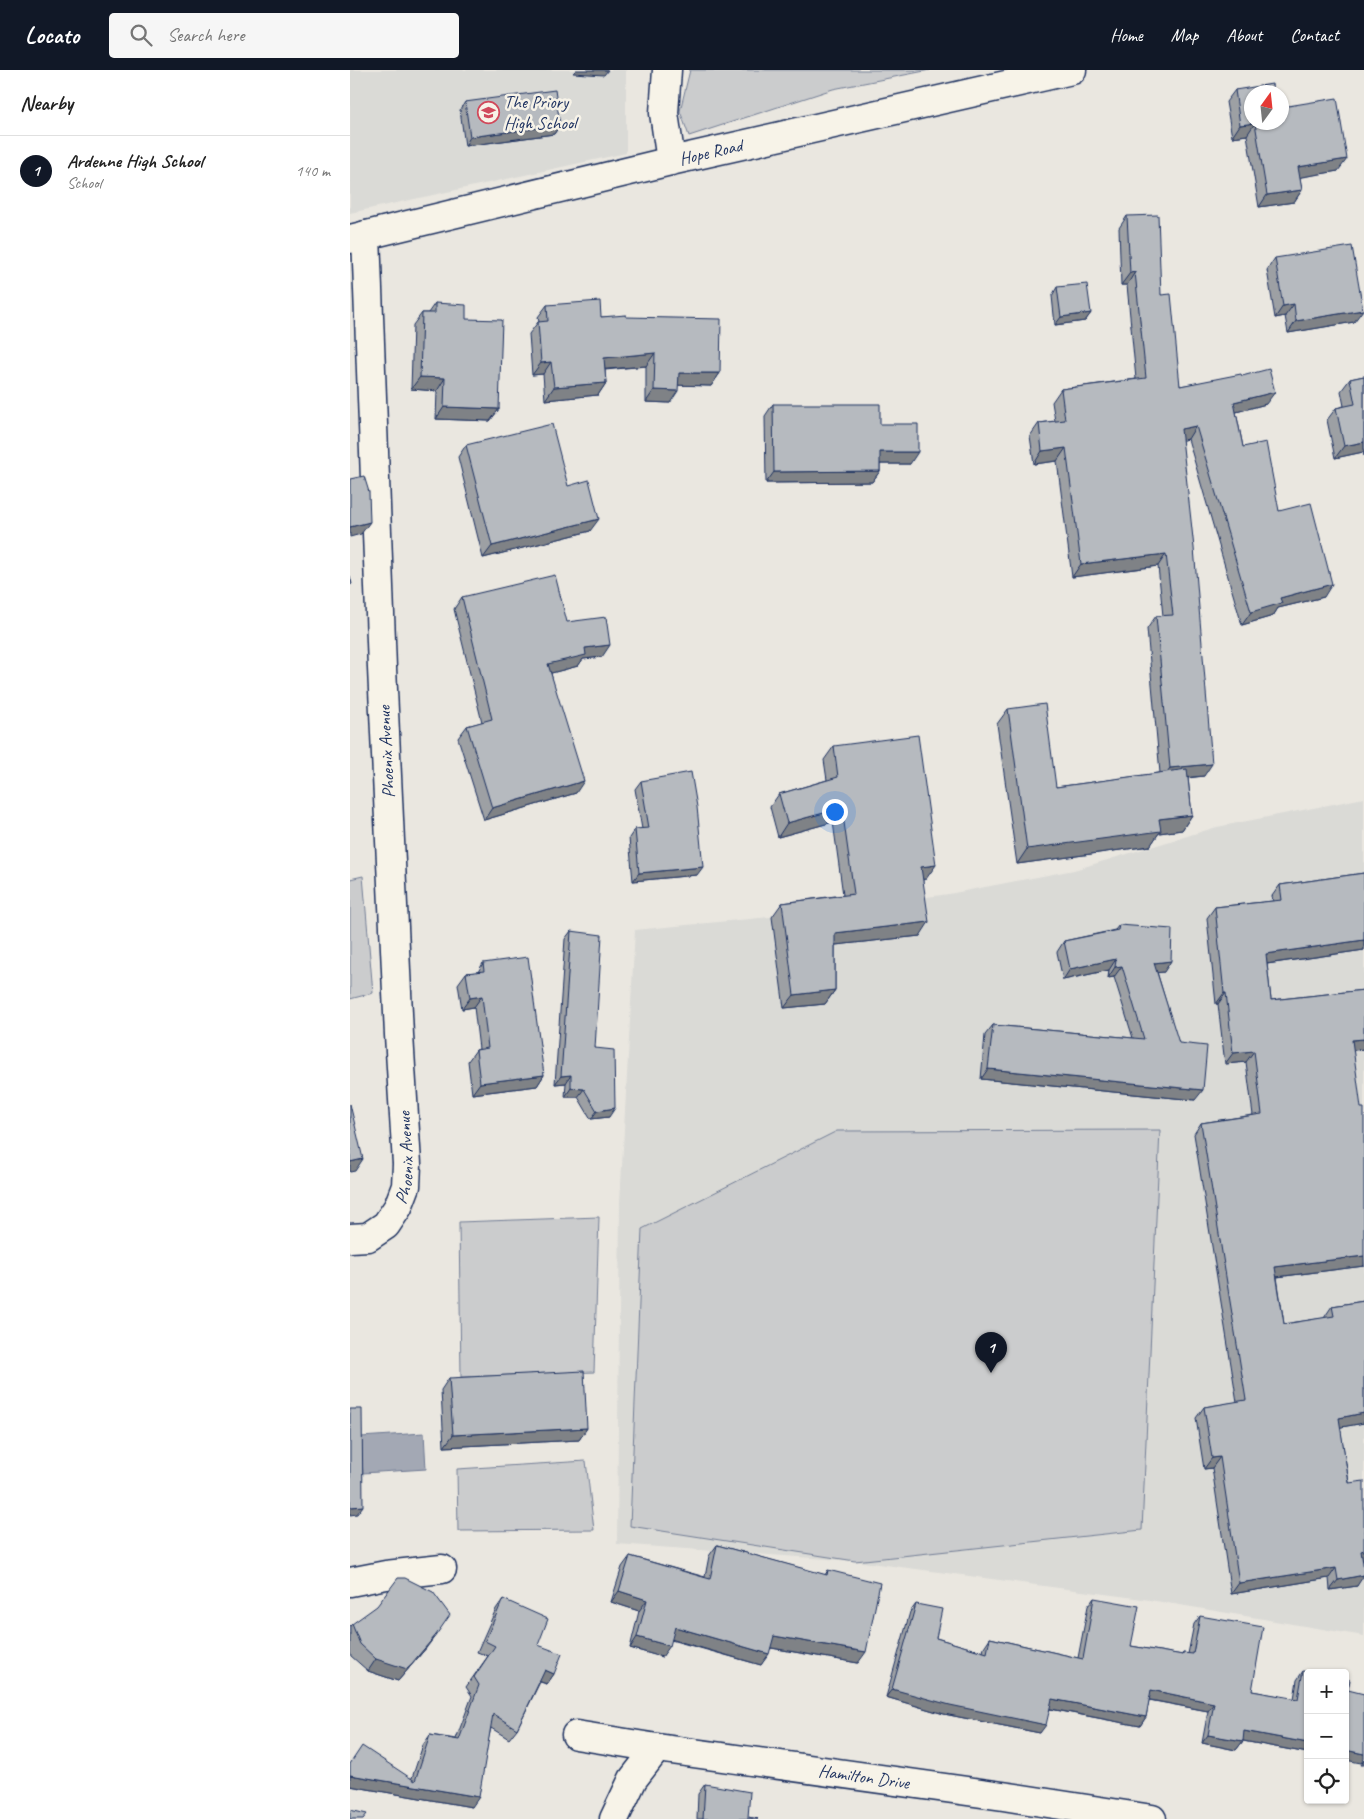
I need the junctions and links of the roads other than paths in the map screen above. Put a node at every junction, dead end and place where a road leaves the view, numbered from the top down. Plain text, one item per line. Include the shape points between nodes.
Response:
1 (667, 70) edge
2 (1072, 70) edge
3 (671, 161) junction
4 (358, 237) edge
5 (350, 1238) edge
6 (442, 1569) dead end
7 (350, 1582) edge
8 (576, 1734) dead end
9 (657, 1748) junction
10 (614, 1819) edge
11 (1152, 1819) edge

1 - 3 street via 664,113
2 - 3 street, Hope Road
3 - 4 street, Hope Road
4 - 5 street, Phoenix Avenue via 398,1035 408,1164 406,1186 386,1225 368,1237
6 - 7 street
8 - 9 street, Hamilton Drive
9 - 10 street via 633,1779
9 - 11 street, Hamilton Drive

